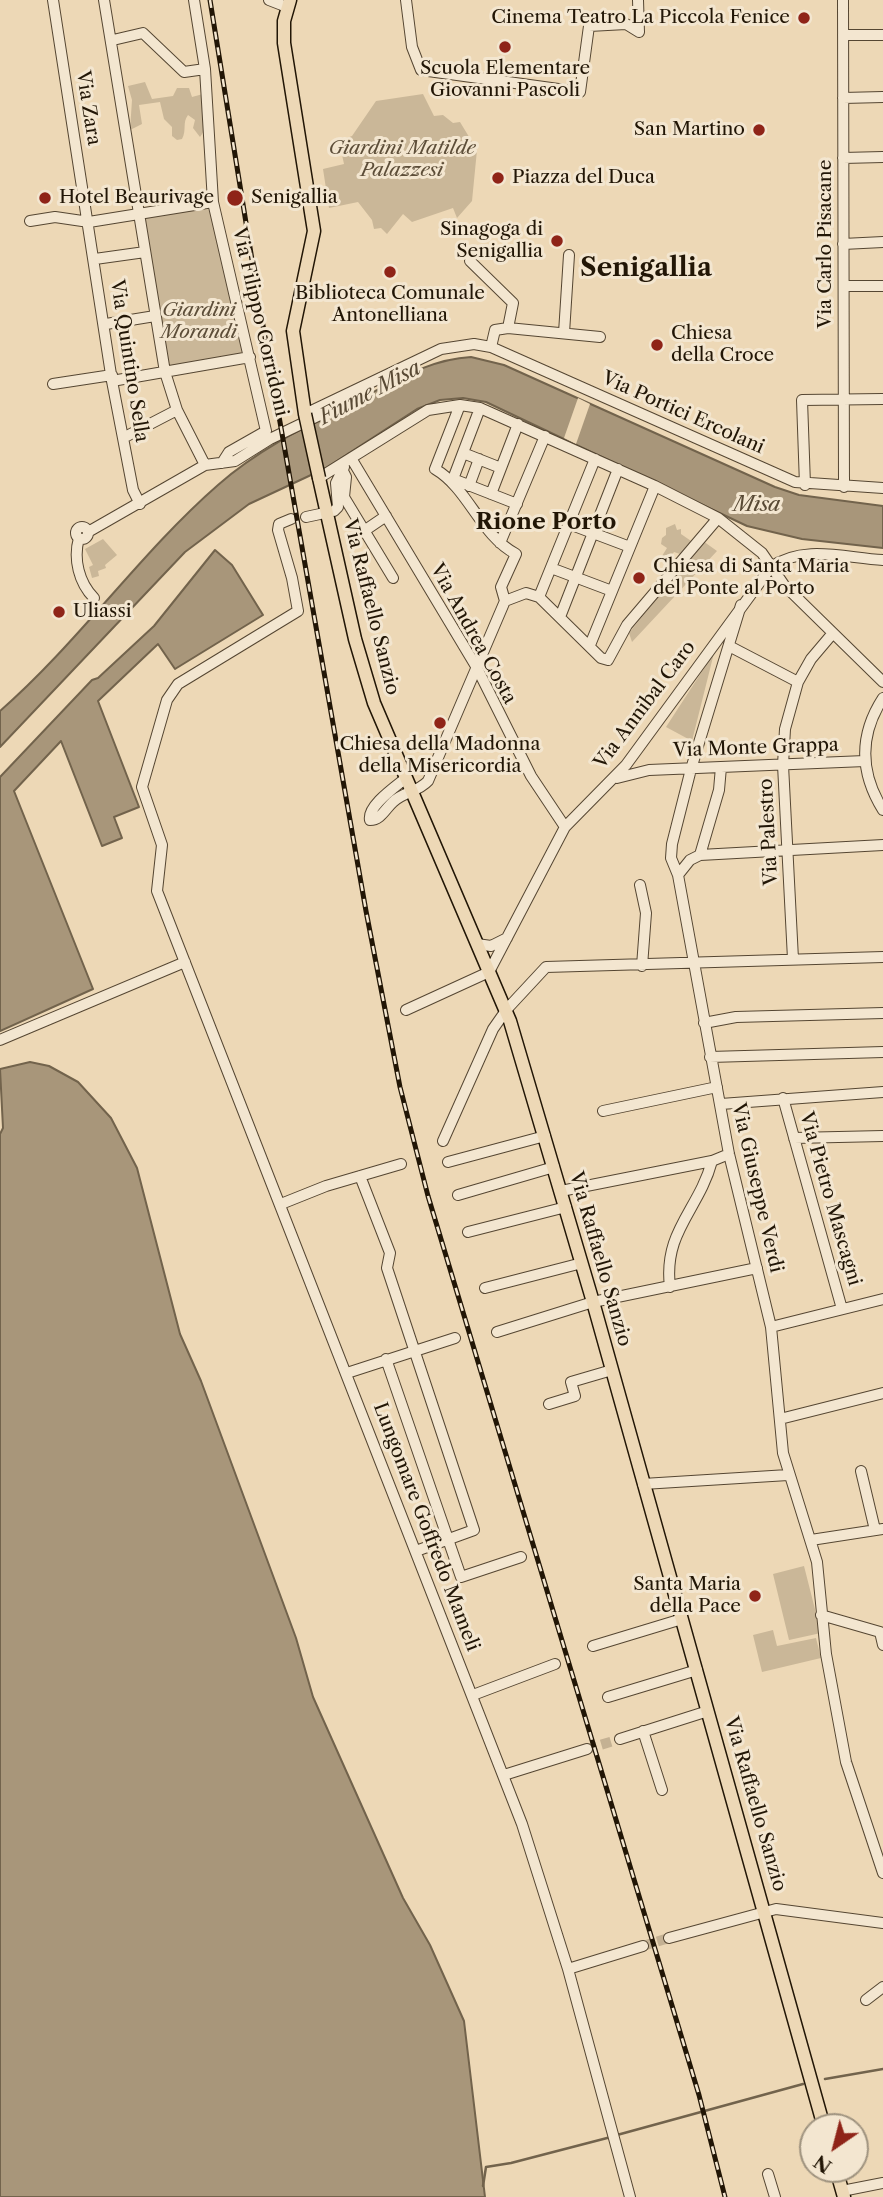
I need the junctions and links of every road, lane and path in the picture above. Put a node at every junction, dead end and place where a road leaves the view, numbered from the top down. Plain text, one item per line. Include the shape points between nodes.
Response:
1 (53, 0) edge
2 (104, 0) edge
3 (194, 0) edge
4 (269, 0) edge
5 (406, 0) edge
6 (638, 0) edge
7 (843, 0) edge
8 (289, 3) edge
9 (843, 35) junction
10 (883, 35) edge
11 (113, 40) junction
12 (205, 68) junction
13 (883, 97) edge
14 (843, 98) junction
15 (883, 156) edge
16 (844, 158) junction
17 (213, 202) junction
18 (141, 214) junction
19 (30, 221) dead end
20 (89, 222) junction
21 (883, 242) edge
22 (844, 244) junction
23 (145, 252) junction
24 (569, 255) dead end
25 (96, 259) junction
26 (470, 261) dead end
27 (844, 286) junction
28 (883, 286) edge
29 (155, 316) junction
30 (106, 324) junction
31 (508, 328) junction
32 (564, 333) junction
33 (600, 337) dead end
34 (491, 347) junction
35 (250, 356) junction
36 (166, 372) junction
37 (112, 378) junction
38 (53, 384) dead end
39 (366, 385) junction
40 (883, 399) edge
41 (843, 400) junction
42 (460, 405) junction
43 (480, 408) junction
44 (177, 410) junction
45 (305, 414) junction
46 (518, 424) junction
47 (545, 436) junction
48 (122, 438) junction
49 (463, 453) junction
50 (479, 459) junction
51 (595, 459) junction
52 (222, 463) junction
53 (205, 464) junction
54 (346, 464) junction
55 (501, 468) junction
56 (618, 469) junction
57 (319, 478) junction
58 (453, 480) junction
59 (805, 485) junction
60 (469, 486) junction
61 (655, 486) junction
62 (844, 487) junction
63 (883, 488) edge
64 (491, 494) junction
65 (140, 503) junction
66 (517, 504) junction
67 (334, 511) dead end
68 (320, 514) dead end
69 (386, 516) junction
70 (306, 517) dead end
71 (718, 518) junction
72 (291, 519) dead end
73 (569, 524) junction
74 (365, 531) junction
75 (593, 533) junction
76 (500, 543) junction
77 (630, 547) junction
78 (883, 560) edge
79 (771, 567) junction
80 (551, 568) junction
81 (576, 577) junction
82 (393, 578) dead end
83 (612, 591) junction
84 (539, 597) junction
85 (94, 598) dead end
86 (505, 601) junction
87 (741, 605) junction
88 (560, 617) junction
89 (833, 633) junction
90 (590, 645) junction
91 (729, 646) junction
92 (709, 649) junction
93 (724, 659) junction
94 (477, 668) junction
95 (798, 682) junction
96 (883, 682) edge
97 (883, 698) edge
98 (639, 749) junction
99 (865, 761) junction
100 (783, 765) junction
101 (721, 767) junction
102 (691, 769) junction
103 (649, 770) junction
104 (406, 778) junction
105 (613, 780) junction
106 (413, 793) junction
107 (883, 810) edge
108 (565, 827) junction
109 (883, 845) edge
110 (787, 851) junction
111 (700, 855) junction
112 (678, 875) junction
113 (640, 885) dead end
114 (507, 938) junction
115 (477, 944) junction
116 (883, 957) edge
117 (793, 959) junction
118 (693, 961) junction
119 (185, 962) junction
120 (642, 966) junction
121 (489, 972) junction
122 (507, 1009) junction
123 (406, 1010) dead end
124 (883, 1013) edge
125 (704, 1023) junction
126 (0, 1040) edge
127 (883, 1052) edge
128 (710, 1057) junction
129 (717, 1087) junction
130 (883, 1092) edge
131 (783, 1098) junction
132 (721, 1104) junction
133 (603, 1111) dead end
134 (545, 1136) junction
135 (883, 1136) edge
136 (794, 1138) junction
137 (443, 1141) dead end
138 (729, 1154) junction
139 (712, 1161) junction
140 (448, 1162) dead end
141 (401, 1164) dead end
142 (554, 1167) junction
143 (360, 1177) junction
144 (561, 1191) junction
145 (458, 1195) dead end
146 (281, 1204) junction
147 (566, 1207) junction
148 (468, 1232) dead end
149 (582, 1263) junction
150 (757, 1268) junction
151 (670, 1287) junction
152 (485, 1288) dead end
153 (883, 1299) edge
154 (593, 1303) junction
155 (842, 1309) junction
156 (771, 1327) junction
157 (497, 1332) dead end
158 (455, 1338) dead end
159 (415, 1350) junction
160 (386, 1359) junction
161 (612, 1370) junction
162 (347, 1373) junction
163 (883, 1393) edge
164 (549, 1404) dead end
165 (780, 1419) junction
166 (862, 1471) dead end
167 (788, 1475) junction
168 (643, 1484) junction
169 (879, 1529) edge
170 (447, 1539) junction
171 (811, 1540) junction
172 (416, 1550) junction
173 (522, 1557) dead end
174 (821, 1615) junction
175 (682, 1619) junction
176 (883, 1645) edge
177 (593, 1646) dead end
178 (555, 1664) dead end
179 (697, 1670) junction
180 (472, 1695) junction
181 (608, 1698) dead end
182 (708, 1711) junction
183 (643, 1731) junction
184 (620, 1739) tunnel mouth
185 (587, 1749) tunnel mouth
186 (504, 1776) junction
187 (662, 1790) dead end
188 (879, 1852) edge
189 (883, 1872) edge
190 (765, 1912) junction
191 (883, 1923) edge
192 (669, 1938) tunnel mouth
193 (643, 1946) tunnel mouth
194 (568, 1969) junction
195 (883, 1987) edge
196 (866, 2000) dead end
197 (820, 2113) edge
198 (768, 2174) dead end
199 (883, 2183) edge
200 (843, 2194) edge
201 (630, 2197) edge
202 (775, 2197) edge

1 - 20 street, Via Zara
2 - 11 street
3 - 12 street, Via Filippo Corridoni
4 - 8 street
5 - 6 street via 412,47 421,70 580,92 589,26 625,24 639,32
7 - 9 street, Via Carlo Pisacane
8 - 45 main road, Via Raffaello Sanzio via 283,28 285,51 314,231 293,331
9 - 10 street
9 - 14 street, Via Carlo Pisacane
11 - 12 street via 143,33 184,72
11 - 18 street
12 - 17 street, Via Filippo Corridoni
13 - 14 street
14 - 16 street, Via Carlo Pisacane
15 - 16 street
16 - 22 street, Via Carlo Pisacane
17 - 18 street
17 - 35 street, Via Filippo Corridoni
18 - 20 street
18 - 23 street
19 - 20 street
20 - 25 street, Via Quintino Sella
21 - 22 street
22 - 27 street, Via Carlo Pisacane
23 - 25 street
23 - 29 street
24 - 32 street
25 - 30 street, Via Quintino Sella
26 - 31 street via 513,303
27 - 28 street
27 - 41 street, Via Carlo Pisacane
29 - 30 street
29 - 36 street
30 - 37 street, Via Quintino Sella
31 - 32 street
31 - 34 street via 495,330
32 - 33 street
34 - 39 street via 448,346
34 - 59 street, Via Portici Ercolani
35 - 36 street
35 - 52 street, Via Filippo Corridoni via 266,431 229,452
36 - 37 street
36 - 44 street
37 - 38 street
37 - 48 street, Via Quintino Sella
39 - 45 street
39 - 52 street via 351,400 235,461
40 - 41 street
41 - 59 street via 802,400
41 - 62 street, Via Carlo Pisacane
42 - 43 street
42 - 54 street via 428,410
42 - 58 street via 435,469
43 - 46 street
43 - 49 street
44 - 48 street
44 - 53 street
45 - 57 main road, Via Raffaello Sanzio, bridge
46 - 47 street
46 - 55 street
47 - 51 street
47 - 66 street
48 - 65 street, Via Quintino Sella
49 - 50 street
49 - 58 street
50 - 55 street
50 - 60 street
51 - 56 street
51 - 73 street
52 - 53 street
53 - 65 street
54 - 57 street
54 - 67 street via 336,483 338,507
54 - 69 street, Via Andrea Costa
54 - 74 street via 344,497
55 - 64 street
56 - 61 street
56 - 75 street
57 - 104 main road, Via Raffaello Sanzio via 363,672
58 - 60 street
58 - 76 street
59 - 62 street, Via Portici Ercolani
60 - 64 street
61 - 71 street
61 - 77 street
62 - 63 street, Via Portici Ercolani
64 - 66 street
65 - 85 street via 84,535 77,554 82,583
66 - 76 street
68 - 70 street
69 - 74 street
69 - 94 street, Via Andrea Costa
71 - 79 street
71 - 90 street via 627,625 608,660
72 - 119 street, Lungomare Goffredo Mameli via 279,524 278,530 298,611 175,688 167,700 142,787 162,845 156,882
73 - 75 street
73 - 80 street
74 - 82 street
75 - 77 street
75 - 81 street
76 - 86 street via 516,554 501,587
77 - 83 street
78 - 79 street via 804,553
79 - 87 street, Via Annibal Caro
79 - 89 street via 783,585
80 - 81 street
80 - 84 street
81 - 83 street
81 - 88 street
83 - 90 street
84 - 86 street via 526,593
84 - 88 street
86 - 94 street
87 - 91 street, Via Giuseppe Verdi
87 - 92 street, Via Annibal Caro
88 - 90 street
89 - 95 street, Via Palestro
89 - 96 street
91 - 93 street, Via Giuseppe Verdi
91 - 95 street
92 - 93 street via 720,647
92 - 98 street, Via Annibal Caro
93 - 102 street, Via Giuseppe Verdi
94 - 106 street via 428,780
94 - 108 street, Via Andrea Costa via 531,776
95 - 100 street, Via Palestro via 785,729
97 - 99 street via 864,741
98 - 103 street, Via Monte Grappa
98 - 105 street, Via Annibal Caro
99 - 100 street, Via Monte Grappa
99 - 107 street via 870,785
100 - 101 street, Via Monte Grappa
100 - 110 street, Via Palestro
101 - 102 street, Via Monte Grappa
101 - 111 street
102 - 103 street, Via Monte Grappa
102 - 112 street, Via Giuseppe Verdi via 672,844 671,858
103 - 105 street, Via Monte Grappa
104 - 106 main road, Via Raffaello Sanzio
104 - 106 street via 384,796 369,818 375,821 397,798
105 - 108 street, Via Annibal Caro
106 - 115 main road, Via Raffaello Sanzio
108 - 114 street, Via Annibal Caro
109 - 110 street
110 - 111 street
110 - 117 street, Via Palestro
111 - 112 street
112 - 118 street, Via Giuseppe Verdi
113 - 120 street via 646,913
114 - 115 street via 491,946
114 - 121 street, Via Annibal Caro
115 - 121 main road, Via Raffaello Sanzio
116 - 117 street
117 - 118 street
118 - 120 street
118 - 125 street, Via Giuseppe Verdi
119 - 126 street
119 - 146 street, Lungomare Goffredo Mameli
120 - 122 street via 547,967
121 - 122 main road, Via Raffaello Sanzio
121 - 123 street
122 - 134 main road, Via Raffaello Sanzio
122 - 137 street via 493,1029
124 - 125 street via 736,1017
125 - 128 street, Via Giuseppe Verdi
127 - 128 street
128 - 129 street, Via Giuseppe Verdi
129 - 132 street, Via Giuseppe Verdi
129 - 133 street
130 - 131 street
131 - 132 street
131 - 136 street, Via Pietro Mascagni
132 - 138 street, Via Giuseppe Verdi
134 - 140 street
134 - 142 main road, Via Raffaello Sanzio
135 - 136 street
136 - 155 street, Via Pietro Mascagni
138 - 139 street
138 - 150 street, Via Giuseppe Verdi
139 - 144 street
139 - 151 street via 704,1185 675,1235
141 - 143 street
142 - 144 main road, Via Raffaello Sanzio
142 - 145 street
143 - 146 street
143 - 159 street via 390,1253 387,1268
144 - 147 main road, Via Raffaello Sanzio
146 - 162 street, Lungomare Goffredo Mameli
147 - 148 street
147 - 149 main road, Via Raffaello Sanzio
149 - 152 street
149 - 154 main road, Via Raffaello Sanzio
150 - 151 street
150 - 156 street, Via Giuseppe Verdi
151 - 154 street
153 - 155 street
154 - 157 street
154 - 161 main road, Via Raffaello Sanzio
155 - 156 street
156 - 165 street, Via Giuseppe Verdi
158 - 159 street
159 - 160 street
159 - 170 street via 474,1530
160 - 162 street
160 - 170 street
161 - 164 street via 570,1382 575,1396
161 - 168 main road, Via Raffaello Sanzio
162 - 172 street, Lungomare Goffredo Mameli
163 - 165 street
165 - 167 street, Via Giuseppe Verdi
166 - 169 street
167 - 168 street
167 - 171 street, Via Giuseppe Verdi
168 - 175 main road, Via Raffaello Sanzio
169 - 171 street
170 - 172 street
170 - 173 street via 461,1577
171 - 174 street, Via Giuseppe Verdi
172 - 180 street, Lungomare Goffredo Mameli
174 - 176 street via 880,1632
174 - 188 street, Via Giuseppe Verdi via 846,1762
175 - 177 street
175 - 179 main road, Via Raffaello Sanzio
178 - 180 street
179 - 181 street
179 - 182 main road, Via Raffaello Sanzio
180 - 186 street, Lungomare Goffredo Mameli
182 - 183 street
182 - 190 main road, Via Raffaello Sanzio
183 - 184 street
183 - 187 street
185 - 186 street
186 - 194 street, Lungomare Goffredo Mameli
188 - 189 street, Via Giuseppe Verdi
190 - 191 street via 776,1909
190 - 192 street
190 - 197 main road, Via Raffaello Sanzio
193 - 194 street
194 - 201 street, Lungomare Goffredo Mameli
195 - 196 street
198 - 202 street
199 - 200 street

